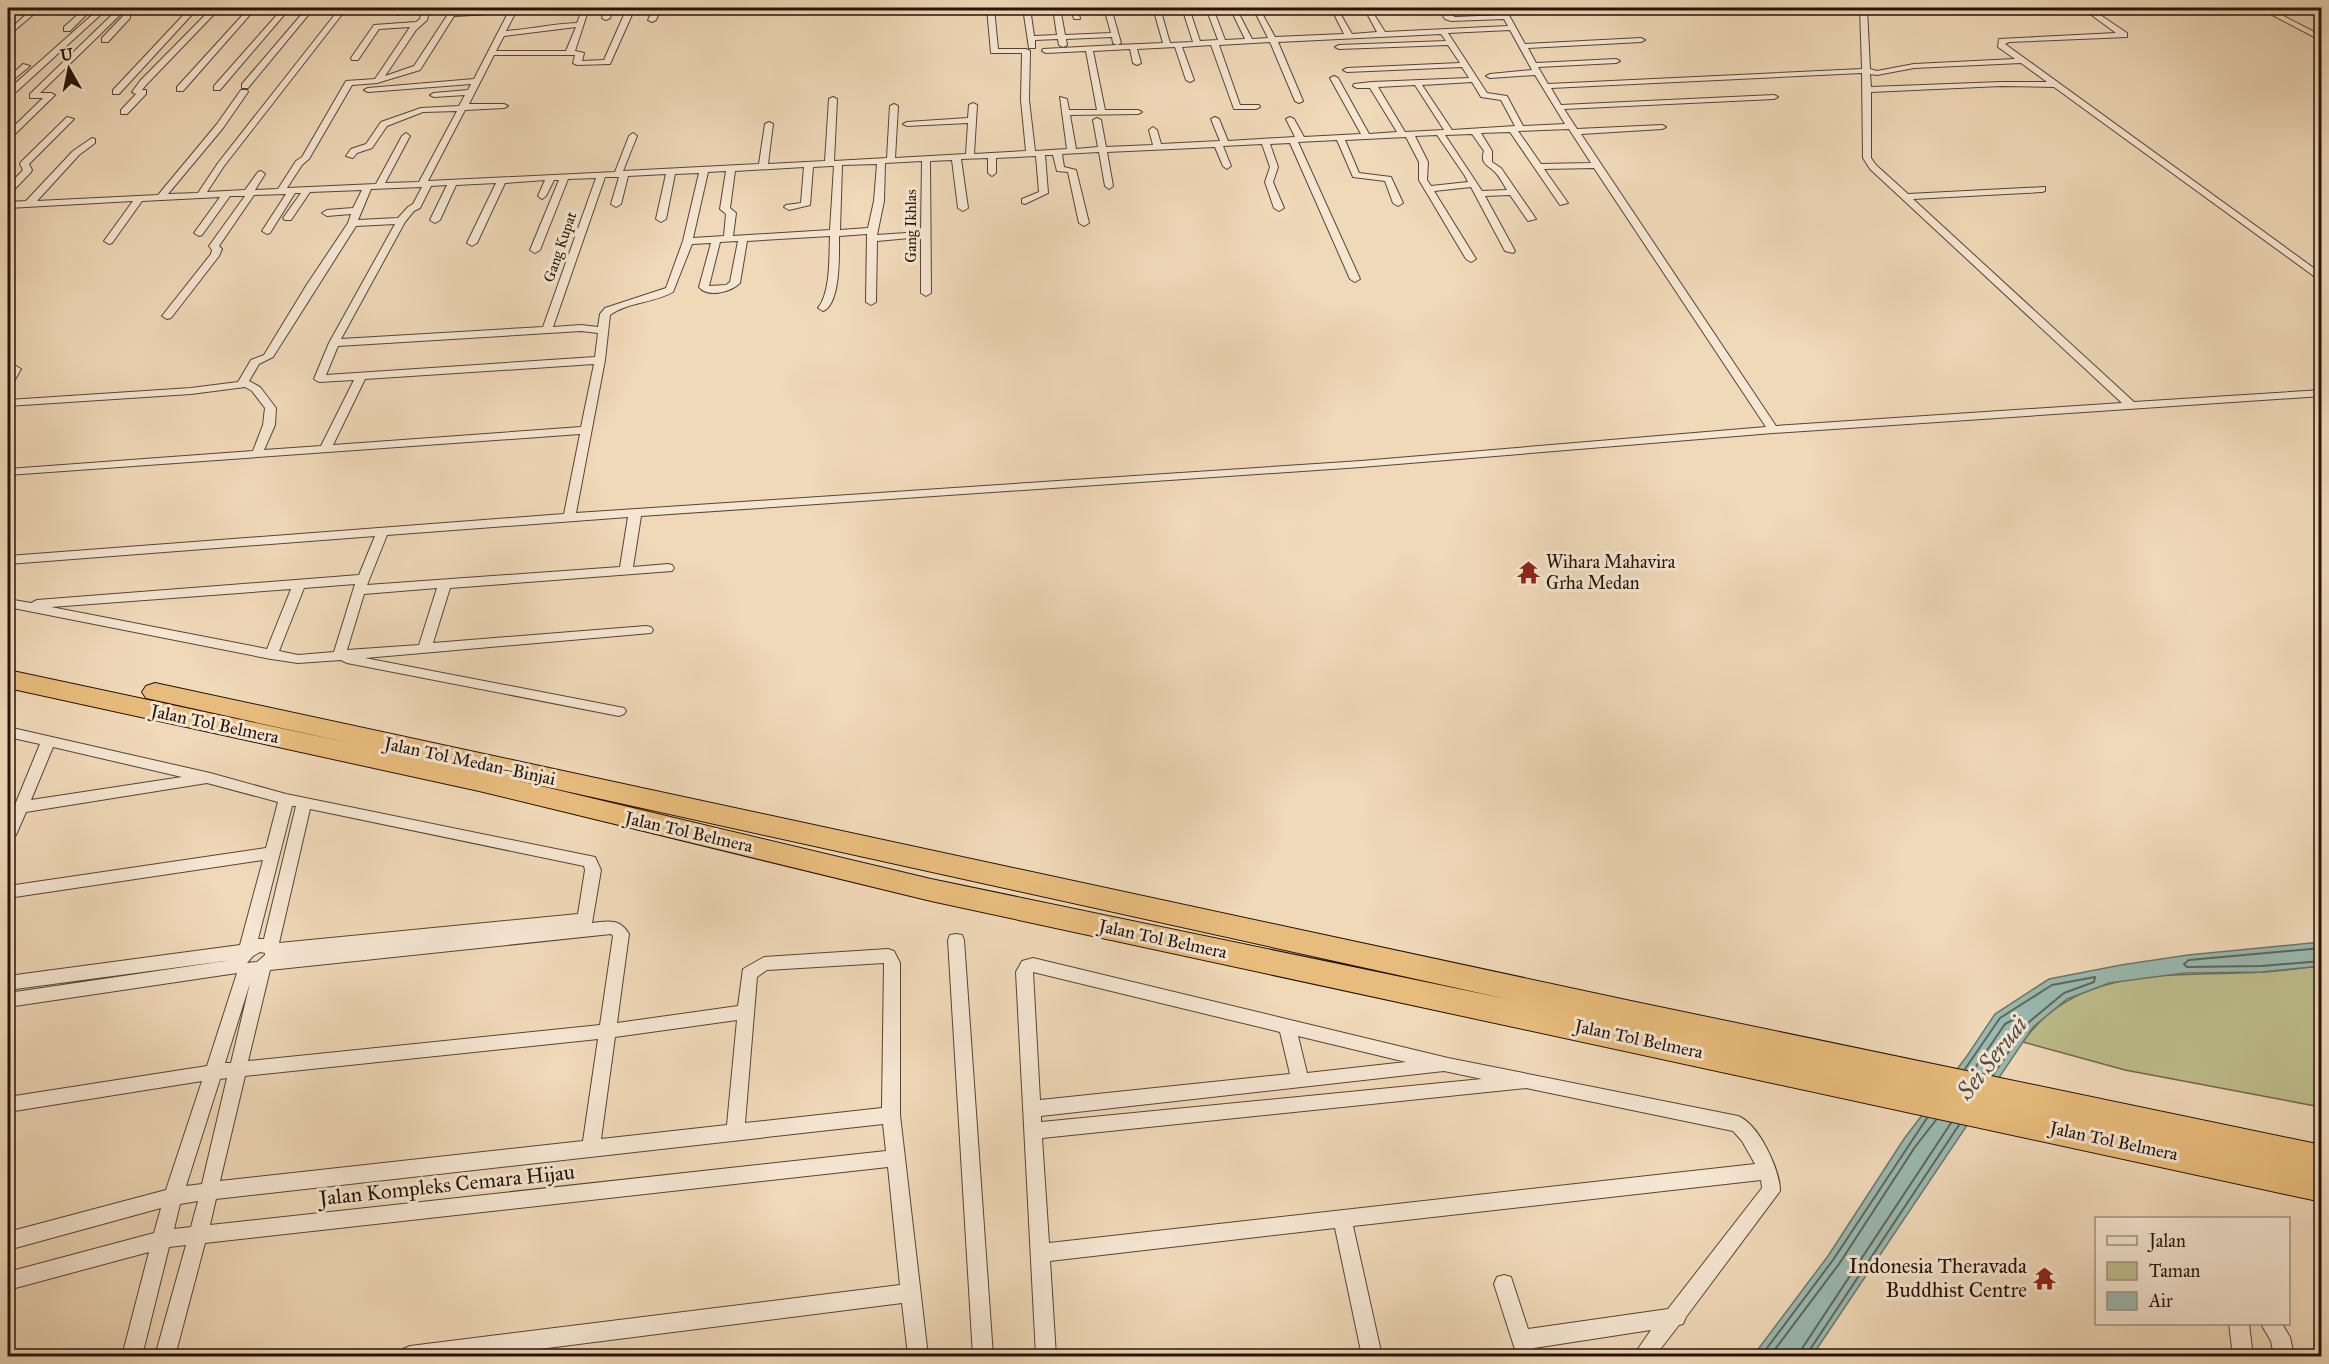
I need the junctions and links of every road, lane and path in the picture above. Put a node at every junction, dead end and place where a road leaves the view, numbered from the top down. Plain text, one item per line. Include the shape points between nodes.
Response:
1 (37, 8) edge
2 (89, 8) edge
3 (104, 8) edge
4 (123, 8) edge
5 (194, 8) edge
6 (216, 8) edge
7 (252, 8) edge
8 (286, 8) edge
9 (310, 8) edge
10 (343, 8) edge
11 (426, 8) edge
12 (586, 8) edge
13 (609, 8) edge
14 (631, 8) edge
15 (657, 8) edge
16 (990, 8) edge
17 (1026, 8) edge
18 (1056, 8) edge
19 (1076, 8) edge
20 (1108, 8) edge
21 (1156, 8) edge
22 (1185, 8) edge
23 (1209, 8) edge
24 (1233, 8) edge
25 (1256, 8) edge
26 (1334, 8) edge
27 (1367, 8) edge
28 (1442, 8) edge
29 (1502, 8) edge
30 (1863, 8) edge
31 (2086, 8) edge
32 (2264, 8) edge
33 (515, 9) edge
34 (454, 11) edge
35 (116, 14) junction
36 (1077, 17) dead end
37 (1507, 17) junction
38 (606, 18) dead end
39 (652, 20) dead end
40 (418, 24) junction
41 (580, 25) junction
42 (1514, 28) junction
43 (1443, 32) junction
44 (8, 34) edge
45 (502, 34) junction
46 (1382, 34) junction
47 (1114, 35) junction
48 (1349, 36) junction
49 (1061, 37) junction
50 (1083, 37) junction
51 (1272, 39) junction
52 (2322, 39) edge
53 (105, 40) dead end
54 (1249, 40) junction
55 (1641, 40) dead end
56 (546, 41) dead end
57 (1218, 42) junction
58 (1197, 43) junction
59 (1450, 43) junction
60 (1167, 44) junction
61 (1177, 44) junction
62 (1133, 46) junction
63 (1523, 46) junction
64 (1118, 47) junction
65 (1339, 47) dead end
66 (1088, 49) junction
67 (1064, 50) junction
68 (1046, 51) dead end
69 (491, 53) junction
70 (542, 53) junction
71 (568, 53) junction
72 (1405, 56) dead end
73 (355, 58) dead end
74 (1616, 61) dead end
75 (2024, 61) junction
76 (1137, 63) dead end
77 (1464, 65) junction
78 (1777, 65) dead end
79 (1412, 67) junction
80 (1535, 68) junction
81 (1347, 70) dead end
82 (1865, 71) junction
83 (1788, 74) junction
84 (1490, 76) dead end
85 (1334, 78) dead end
86 (378, 80) junction
87 (1190, 80) dead end
88 (1474, 80) junction
89 (478, 81) junction
90 (8, 82) edge
91 (1417, 83) junction
92 (1372, 84) junction
93 (2057, 85) junction
94 (1357, 86) dead end
95 (1547, 86) junction
96 (217, 87) dead end
97 (180, 89) dead end
98 (13, 90) dead end
99 (368, 90) dead end
100 (1867, 90) junction
101 (116, 92) dead end
102 (472, 92) junction
103 (1252, 94) dead end
104 (434, 95) dead end
105 (1774, 98) dead end
106 (833, 99) dead end
107 (1063, 99) dead end
108 (1299, 101) dead end
109 (973, 105) dead end
110 (504, 106) dead end
111 (894, 106) dead end
112 (464, 107) junction
113 (1561, 107) junction
114 (1101, 111) junction
115 (124, 112) dead end
116 (1065, 112) junction
117 (1138, 112) dead end
118 (1290, 118) dead end
119 (69, 119) dead end
120 (1215, 119) dead end
121 (971, 120) junction
122 (1096, 120) dead end
123 (769, 124) dead end
124 (907, 124) dead end
125 (1662, 127) dead end
126 (1517, 129) junction
127 (1574, 129) junction
128 (1153, 130) dead end
129 (1475, 131) junction
130 (1445, 133) junction
131 (1142, 134) dead end
132 (1422, 134) junction
133 (1406, 135) junction
134 (8, 136) edge
135 (406, 136) dead end
136 (633, 136) dead end
137 (1367, 137) junction
138 (1340, 138) junction
139 (1297, 140) junction
140 (93, 141) dead end
141 (1265, 142) junction
142 (1222, 144) junction
143 (1430, 146) dead end
144 (1158, 147) junction
145 (1144, 148) junction
146 (1103, 150) junction
147 (1072, 152) junction
148 (1057, 153) junction
149 (1036, 154) junction
150 (350, 156) dead end
151 (992, 156) junction
152 (970, 157) junction
153 (956, 158) junction
154 (926, 159) junction
155 (886, 161) junction
156 (834, 163) junction
157 (809, 165) junction
158 (1596, 165) junction
159 (1227, 166) dead end
160 (763, 167) junction
161 (1537, 167) junction
162 (731, 168) junction
163 (704, 170) junction
164 (671, 172) junction
165 (992, 173) dead end
166 (261, 174) dead end
167 (621, 174) junction
168 (602, 175) junction
169 (565, 177) junction
170 (551, 178) junction
171 (502, 180) junction
172 (453, 182) junction
173 (425, 184) junction
174 (1474, 184) junction
175 (374, 186) junction
176 (1109, 186) dead end
177 (1428, 189) junction
178 (2042, 189) dead end
179 (8, 190) edge
180 (292, 190) junction
181 (307, 190) junction
182 (282, 191) junction
183 (1513, 192) junction
184 (249, 193) junction
185 (226, 194) junction
186 (1479, 194) junction
187 (201, 195) junction
188 (542, 196) dead end
189 (161, 197) junction
190 (1905, 197) junction
191 (140, 198) junction
192 (1025, 201) dead end
193 (1398, 203) dead end
194 (1563, 203) dead end
195 (29, 204) junction
196 (615, 204) dead end
197 (8, 205) edge
198 (789, 207) dead end
199 (963, 208) dead end
200 (1279, 208) dead end
201 (356, 211) junction
202 (327, 213) dead end
203 (288, 218) dead end
204 (661, 219) dead end
205 (1531, 219) dead end
206 (435, 220) dead end
207 (401, 221) junction
208 (353, 223) junction
209 (1084, 223) dead end
210 (267, 231) dead end
211 (835, 232) junction
212 (199, 233) dead end
213 (927, 234) junction
214 (873, 235) junction
215 (743, 238) junction
216 (728, 239) junction
217 (716, 240) junction
218 (109, 241) dead end
219 (688, 241) junction
220 (472, 243) dead end
221 (535, 250) dead end
222 (1510, 251) dead end
223 (1471, 260) dead end
224 (1355, 279) dead end
225 (2322, 279) edge
226 (926, 293) dead end
227 (871, 302) dead end
228 (824, 308) dead end
229 (167, 316) dead end
230 (547, 329) junction
231 (602, 331) junction
232 (334, 343) junction
233 (600, 360) junction
234 (16, 369) dead end
235 (361, 376) junction
236 (8, 383) edge
237 (242, 384) junction
238 (2322, 393) edge
239 (8, 403) edge
240 (2130, 405) junction
241 (585, 430) junction
242 (1773, 430) junction
243 (325, 449) junction
244 (257, 454) junction
245 (8, 472) edge
246 (635, 513) junction
247 (569, 519) junction
248 (382, 533) junction
249 (8, 560) edge
250 (668, 568) dead end
251 (626, 571) junction
252 (445, 584) junction
253 (362, 585) junction
254 (298, 586) junction
255 (14, 604) edge
256 (646, 630) dead end
257 (425, 647) junction
258 (271, 655) junction
259 (339, 656) junction
260 (8, 661) edge
261 (8, 679) edge
262 (619, 711) dead end
263 (8, 732) edge
264 (48, 741) junction
265 (210, 778) junction
266 (286, 799) junction
267 (304, 802) junction
268 (22, 807) junction
269 (11, 831) dead end
270 (272, 852) junction
271 (933, 860) joint
272 (8, 892) edge
273 (584, 925) junction
274 (956, 940) dead end
275 (247, 951) junction
276 (260, 961) junction
277 (8, 983) edge
278 (8, 1000) edge
279 (745, 1012) junction
280 (1287, 1026) junction
281 (609, 1031) junction
282 (1448, 1065) junction
283 (237, 1070) junction
284 (214, 1072) junction
285 (1300, 1081) junction
286 (1537, 1081) junction
287 (1909, 1085) junction
288 (8, 1104) edge
289 (2014, 1107) junction
290 (1032, 1109) junction
291 (891, 1115) junction
292 (1034, 1131) junction
293 (735, 1133) junction
294 (591, 1150) junction
295 (896, 1158) junction
296 (2322, 1161) edge
297 (1767, 1171) junction
298 (2322, 1186) edge
299 (208, 1195) junction
300 (172, 1202) junction
301 (1342, 1219) junction
302 (200, 1229) junction
303 (164, 1234) junction
304 (8, 1241) edge
305 (1041, 1253) junction
306 (8, 1281) edge
307 (1504, 1284) dead end
308 (910, 1293) junction
309 (1676, 1317) junction
310 (2239, 1325) edge
311 (2272, 1325) edge
312 (1524, 1348) edge
313 (132, 1356) edge
314 (165, 1356) edge
315 (410, 1356) edge
316 (918, 1356) edge
317 (983, 1356) edge
318 (1047, 1356) edge
319 (1371, 1356) edge
320 (1643, 1356) edge
321 (2243, 1356) edge
322 (2284, 1356) edge

1 - 44 street
2 - 90 street
3 - 98 street
4 - 35 street
5 - 101 street
6 - 115 street via 143,83 136,92 142,92
7 - 97 street
8 - 96 street
9 - 189 street
10 - 187 street
11 - 40 street
12 - 41 street
13 - 38 street
14 - 71 street via 607,62 576,63 580,53
15 - 39 street
16 - 149 street via 994,51 1026,51 1025,100
17 - 49 street via 1031,42
18 - 49 street
19 - 36 street
20 - 47 street
21 - 60 street
22 - 58 street
23 - 57 street
24 - 54 street
25 - 51 street
26 - 48 street
27 - 46 street
28 - 37 street via 1451,19
29 - 37 street
30 - 82 street
31 - 75 street via 2124,35 2001,43
32 - 52 street
33 - 34 street
33 - 45 street
34 - 86 street via 420,66
35 - 53 street via 127,16
35 - 134 street via 33,96 51,95
37 - 42 street
40 - 73 street via 377,27
40 - 86 street
41 - 45 street
41 - 71 street
42 - 43 street
42 - 63 street
43 - 46 street
43 - 59 street
45 - 69 street
46 - 48 street
47 - 50 street
47 - 64 street
48 - 51 street
49 - 50 street
49 - 67 street
50 - 66 street
51 - 54 street
51 - 108 street
54 - 57 street
55 - 63 street
56 - 70 street
57 - 58 street
57 - 103 street via 1238,107 1258,111
58 - 61 street
59 - 65 street
59 - 77 street
60 - 61 street
60 - 62 street
61 - 87 street
62 - 64 street
62 - 76 street
63 - 80 street
64 - 66 street
66 - 67 street
66 - 114 street
67 - 68 street
69 - 70 street
69 - 89 street
70 - 71 street
72 - 79 street
74 - 80 street
75 - 82 street
75 - 93 street
77 - 79 street
77 - 88 street
78 - 83 street
79 - 81 street
80 - 84 street
80 - 95 street
82 - 83 street
82 - 100 street
83 - 95 street
85 - 137 street
86 - 182 street via 349,83
88 - 91 street
88 - 126 street via 1484,95 1504,98
89 - 99 street
89 - 102 street
91 - 92 street
91 - 130 street
92 - 94 street
92 - 133 street
93 - 100 street
93 - 225 street
95 - 113 street
100 - 190 street via 1867,158
102 - 104 street
102 - 112 street
105 - 113 street
106 - 156 street
107 - 116 street
109 - 121 street
110 - 112 street
111 - 155 street
112 - 150 street via 421,110 381,125 369,146 354,150
112 - 173 street
113 - 127 street
114 - 116 street
114 - 117 street
116 - 147 street
118 - 139 street
119 - 179 street via 24,164 28,170
120 - 142 street
121 - 124 street
121 - 152 street
122 - 146 street
123 - 160 street
125 - 127 street
126 - 127 street
126 - 129 street
126 - 161 street
127 - 158 street
128 - 144 street
129 - 130 street
129 - 183 street via 1488,152 1488,163 1498,170
130 - 132 street
130 - 174 street
131 - 145 street
132 - 133 street
132 - 143 street
133 - 137 street
133 - 177 street via 1422,158 1426,175 1423,180
135 - 175 street
136 - 167 street
137 - 138 street
138 - 139 street
138 - 193 street via 1356,175 1388,179
139 - 141 street
139 - 224 street
140 - 195 street via 76,153
141 - 142 street
141 - 200 street via 1274,167 1269,182
142 - 144 street
142 - 159 street
144 - 145 street
145 - 146 street
146 - 147 street
146 - 176 street
147 - 148 street
148 - 149 street
148 - 209 street via 1060,169 1072,170
149 - 151 street
149 - 192 street via 1044,194
151 - 152 street
151 - 165 street
152 - 153 street
153 - 154 street
153 - 199 street
154 - 155 street
154 - 213 street, Gang Ikhlas
155 - 156 street via 867,157
155 - 214 street
156 - 157 street
156 - 211 street
157 - 160 street
157 - 198 street via 806,205
158 - 161 street
158 - 242 street
160 - 162 street
161 - 194 street
162 - 163 street
162 - 216 street via 725,209 731,212
163 - 164 street
163 - 219 street
164 - 167 street
164 - 204 street
166 - 184 street
167 - 168 street
167 - 196 street
168 - 169 street
168 - 230 street, Gang Kupat
169 - 170 street
169 - 221 street
170 - 171 street
170 - 188 street
171 - 172 street
171 - 220 street
172 - 173 street
172 - 206 street
173 - 175 street
173 - 207 street via 417,206
174 - 177 street
174 - 186 street
175 - 181 street
175 - 201 street
177 - 223 street
178 - 190 street
180 - 181 street
180 - 182 street
180 - 210 street
181 - 203 street
182 - 184 street
183 - 186 street
183 - 205 street
184 - 185 street
184 - 229 street via 213,246 216,254
185 - 187 street
185 - 212 street
186 - 222 street
187 - 189 street
189 - 191 street
190 - 240 street
191 - 195 street
191 - 218 street
195 - 197 street
201 - 202 street
201 - 208 street
207 - 208 street
207 - 232 street
208 - 237 street via 268,357 255,362
211 - 214 street
211 - 215 street
211 - 228 street via 833,277
213 - 214 street
213 - 226 street, Gang Ikhlas
214 - 227 street
215 - 216 street
215 - 217 street via 735,283 728,288 708,289 704,287
216 - 217 street
217 - 219 street
219 - 231 street via 669,290 607,310
230 - 231 street
230 - 232 street
231 - 233 street
232 - 235 street via 319,379
233 - 235 street
233 - 241 street
234 - 236 street
235 - 243 street
237 - 239 street
237 - 244 street via 252,385 271,408 269,425
238 - 240 street
240 - 242 street
241 - 243 street
241 - 247 street
242 - 246 street via 1361,464
243 - 244 street
244 - 245 street
246 - 247 street
246 - 251 street
247 - 248 street
248 - 249 street
248 - 253 street
250 - 251 street
251 - 252 street
252 - 253 street
252 - 257 street
253 - 254 street
253 - 259 street
254 - 255 street
254 - 258 street
255 - 258 street
256 - 257 street
257 - 259 street
258 - 259 street via 298,659
259 - 262 street
260 - 271 highway, Jalan Tol Medan–Binjai
261 - 287 highway, Jalan Tol Belmera via 479,781 942,892
263 - 264 street
264 - 265 street
264 - 268 street
265 - 266 street
265 - 268 street
266 - 267 street
266 - 270 street
267 - 273 street via 590,861 593,870
267 - 276 street
268 - 269 street
270 - 272 street
270 - 275 street
271 - 287 highway, Jalan Tol Belmera
273 - 276 street
273 - 281 street via 620,930
274 - 317 street
275 - 276 street via 241,956
275 - 276 street via 259,945
275 - 277 street
276 - 278 street
276 - 283 street
276 - 284 street
279 - 281 street
279 - 291 street via 747,980 758,966 888,956 892,963
279 - 293 street
280 - 282 street
280 - 285 street
280 - 290 street via 1030,965 1024,972
281 - 283 street
281 - 294 street
282 - 285 street
282 - 286 street
283 - 284 street
283 - 299 street
284 - 288 street
284 - 300 street
285 - 290 street
286 - 292 street
286 - 297 street via 1738,1124 1749,1135
287 - 289 highway, Jalan Tol Belmera
289 - 296 highway, Jalan Tol Belmera
289 - 298 highway, Jalan Tol Belmera
290 - 292 street
291 - 293 street, Jalan Kompleks Cemara Hijau
291 - 295 street
292 - 305 street
293 - 294 street, Jalan Kompleks Cemara Hijau
294 - 299 street, Jalan Kompleks Cemara Hijau
295 - 302 street, Jalan Kompleks Cemara Hijau
295 - 308 street
297 - 301 street
297 - 309 street via 1771,1191
299 - 300 street, Jalan Kompleks Cemara Hijau
299 - 302 street
300 - 303 street
300 - 304 street, Jalan Kompleks Cemara Hijau
301 - 305 street
301 - 319 street
302 - 303 street, Jalan Kompleks Cemara Hijau
302 - 314 street
303 - 306 street, Jalan Kompleks Cemara Hijau
303 - 313 street
305 - 318 street
307 - 312 street
308 - 315 street
308 - 316 street
309 - 312 street
309 - 320 street
310 - 321 street
311 - 322 street

